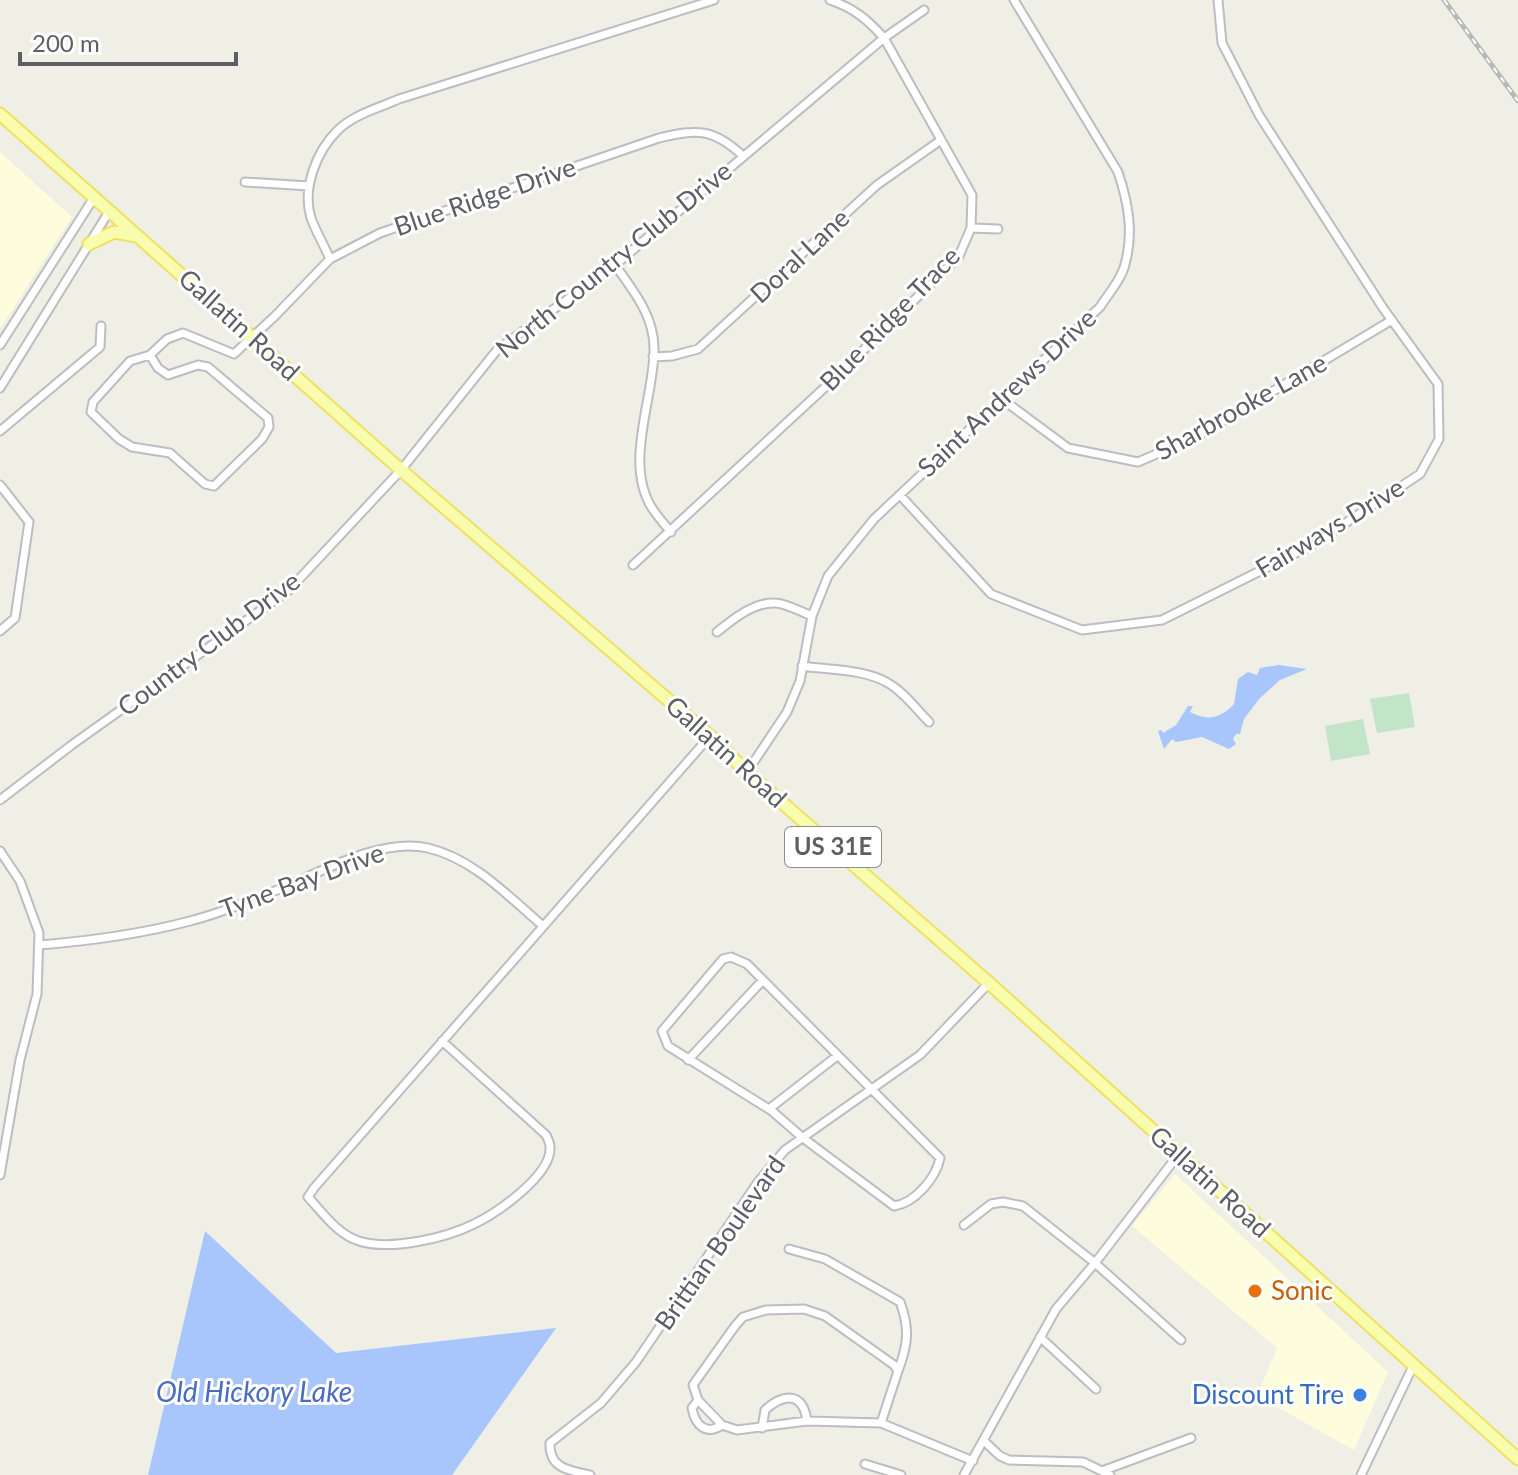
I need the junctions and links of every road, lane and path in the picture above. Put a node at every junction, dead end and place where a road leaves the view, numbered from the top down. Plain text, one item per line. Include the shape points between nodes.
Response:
1 (714, 0) edge
2 (830, 0) edge
3 (1014, 0) edge
4 (1218, 0) edge
5 (924, 10) dead end
6 (884, 38) junction
7 (0, 114) edge
8 (941, 140) junction
9 (743, 156) junction
10 (245, 182) dead end
11 (309, 186) junction
12 (95, 196) junction
13 (110, 210) junction
14 (971, 228) junction
15 (998, 229) dead end
16 (139, 236) junction
17 (89, 244) junction
18 (330, 259) junction
19 (615, 265) junction
20 (1392, 320) junction
21 (101, 326) dead end
22 (253, 337) junction
23 (0, 345) edge
24 (150, 355) junction
25 (653, 357) junction
26 (0, 388) edge
27 (1002, 399) junction
28 (0, 431) edge
29 (401, 470) junction
30 (0, 485) edge
31 (900, 495) junction
32 (671, 532) junction
33 (633, 565) dead end
34 (812, 616) junction
35 (0, 631) edge
36 (717, 632) dead end
37 (802, 666) junction
38 (929, 722) dead end
39 (710, 736) junction
40 (747, 772) junction
41 (0, 800) edge
42 (0, 851) edge
43 (543, 926) junction
44 (39, 945) junction
45 (763, 980) junction
46 (989, 983) junction
47 (442, 1041) junction
48 (837, 1056) junction
49 (688, 1060) junction
50 (869, 1089) junction
51 (769, 1109) junction
52 (803, 1138) junction
53 (1178, 1155) junction
54 (0, 1175) edge
55 (964, 1225) dead end
56 (789, 1249) dead end
57 (1095, 1263) junction
58 (1040, 1337) junction
59 (1181, 1340) dead end
60 (1414, 1364) junction
61 (898, 1371) junction
62 (1096, 1389) dead end
63 (698, 1400) junction
64 (807, 1421) junction
65 (881, 1423) junction
66 (722, 1425) junction
67 (762, 1428) junction
68 (1191, 1438) dead end
69 (984, 1441) junction
70 (1518, 1459) edge
71 (973, 1461) junction
72 (865, 1464) dead end
73 (1106, 1473) edge
74 (590, 1475) edge
75 (901, 1475) edge
76 (964, 1475) edge
77 (1361, 1475) edge

1 - 11 street via 399,99 353,119 323,150
2 - 6 street, Blue Ridge Trace via 869,20
3 - 27 street, Saint Andrews Drive via 1118,172 1130,225 1125,266 1100,307
4 - 20 street, Fairways Drive via 1222,43 1259,115
5 - 6 street, North Country Club Drive
6 - 8 street, Blue Ridge Trace
6 - 9 street, North Country Club Drive
7 - 12 main road, Gallatin Road / US 31E
8 - 14 street, Blue Ridge Trace via 972,195
8 - 25 street, Doral Lane via 877,185 698,349
9 - 18 street, Blue Ridge Drive via 708,132 659,138 380,233
9 - 19 street, North Country Club Drive
10 - 11 street
11 - 18 street via 310,216
12 - 13 main road, Gallatin Road / US 31E
12 - 23 street
13 - 16 main road, Gallatin Road / US 31E
13 - 17 street
14 - 15 street
14 - 32 street, Blue Ridge Trace via 959,256
16 - 17 main road via 114,232
16 - 22 main road, Gallatin Road / US 31E
17 - 26 street
18 - 22 street, Blue Ridge Drive
19 - 25 street via 642,302
19 - 29 street, North Country Club Drive via 497,350
20 - 27 street, Sharbrooke Lane via 1196,437 1138,462 1068,448
20 - 31 street, Fairways Drive via 1438,384 1439,439 1420,474 1312,545 1162,620 1082,630 991,594
21 - 28 street via 100,347
22 - 24 street via 234,354 183,333
22 - 29 main road, Gallatin Road / US 31E
24 - 24 street via 168,375 208,367 268,418 262,439 214,486 170,453 132,447 91,412 93,402 130,361
25 - 32 street via 640,440 643,481 650,505
27 - 31 street, Saint Andrews Drive
29 - 39 main road, Gallatin Road / US 31E
29 - 41 street, Country Club Drive via 289,590
30 - 35 street via 29,522 15,618
31 - 34 street, Saint Andrews Drive via 828,576
32 - 33 street, Blue Ridge Trace
34 - 36 street via 776,603 757,606
34 - 37 street, Saint Andrews Drive
37 - 38 street via 886,681
37 - 40 street, Saint Andrews Drive via 787,712
39 - 40 main road, Gallatin Road / US 31E
39 - 43 street
40 - 46 main road, Gallatin Road / US 31E
42 - 44 street via 20,881
43 - 44 street, Tyne Bay Drive via 477,870 446,853 396,847 359,856 191,921
43 - 47 street
44 - 54 street via 37,994
45 - 48 street
45 - 49 street
45 - 49 street via 747,964 723,959 662,1031 668,1046
46 - 50 street, Brittian Boulevard via 920,1055
46 - 53 main road, Gallatin Road / US 31E
47 - 47 street via 546,1135 551,1148 546,1162 513,1199 473,1224 409,1243 359,1241 336,1227 308,1197
48 - 50 street
48 - 51 street
49 - 51 street
50 - 52 street, Brittian Boulevard
50 - 52 street via 940,1158 937,1172 907,1204 894,1206
51 - 52 street
52 - 74 street, Brittian Boulevard via 785,1150 758,1182 627,1372 601,1403 550,1443 553,1460 561,1468
53 - 57 street
53 - 60 main road, Gallatin Road / US 31E
55 - 57 street via 991,1204 1023,1206
56 - 61 street via 825,1259 900,1302 908,1347
57 - 58 street
57 - 59 street
58 - 62 street
58 - 69 street
60 - 70 main road, Gallatin Road / US 31E
60 - 77 street
61 - 63 street via 825,1316 804,1309 766,1310 743,1317 716,1350 693,1385
61 - 65 street
63 - 66 street
63 - 66 street via 692,1408 701,1427 715,1430
64 - 65 street
64 - 67 street
64 - 67 street via 802,1404 787,1398 765,1410
65 - 71 street
66 - 67 street
68 - 73 street
69 - 71 street
69 - 73 street via 1009,1460 1083,1462
71 - 76 street
72 - 75 street

